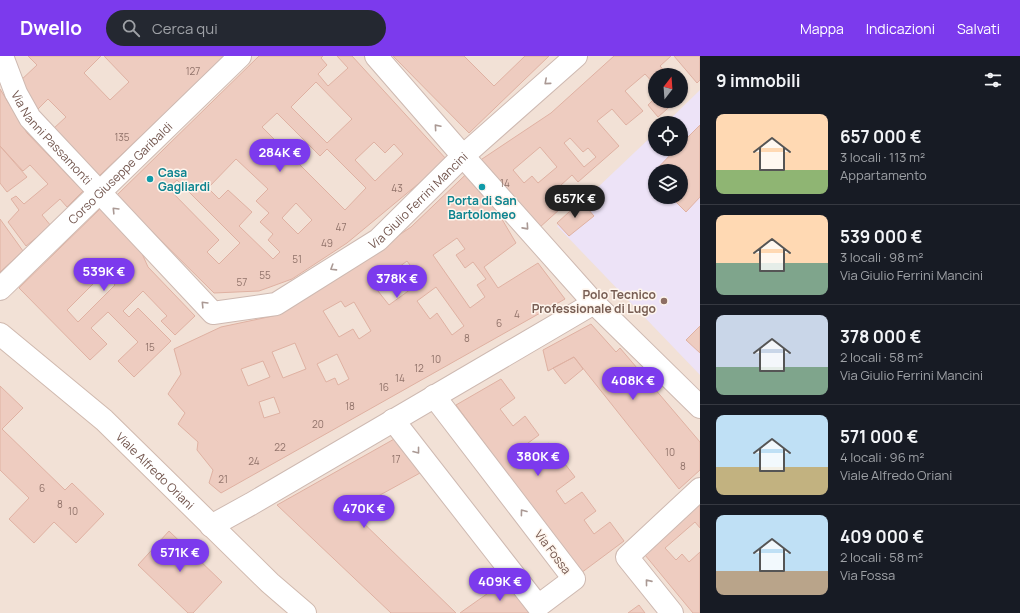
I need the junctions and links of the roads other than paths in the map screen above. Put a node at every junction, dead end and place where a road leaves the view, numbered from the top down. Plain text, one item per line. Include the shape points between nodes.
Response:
1 (2, 56) edge
2 (240, 56) edge
3 (376, 56) edge
4 (576, 56) edge
5 (463, 156) junction
6 (99, 193) junction
7 (0, 290) edge
8 (594, 303) junction
9 (0, 334) edge
10 (434, 396) junction
11 (700, 407) edge
12 (393, 420) junction
13 (700, 489) edge
14 (211, 526) junction
15 (305, 613) edge
16 (672, 613) edge

1 - 6 street, Via Nanni Passamonti via 16,93 30,118
2 - 6 street, Corso Giuseppe Garibaldi
5 -> 3 street
4 -> 5 street, Via Giulio Ferrini Mancini
5 -> 6 street, Via Giulio Ferrini Mancini via 378,240 276,304 213,313
5 -> 8 street
6 - 7 street, Corso Giuseppe Garibaldi
8 - 10 street
8 - 11 street
9 - 14 street, Viale Alfredo Oriani via 104,420
10 - 12 street
12 -> 10 street, Via Fossa via 538,606 574,579
12 - 14 street
16 -> 13 street via 627,557
14 - 15 street, Viale Alfredo Oriani via 270,584

